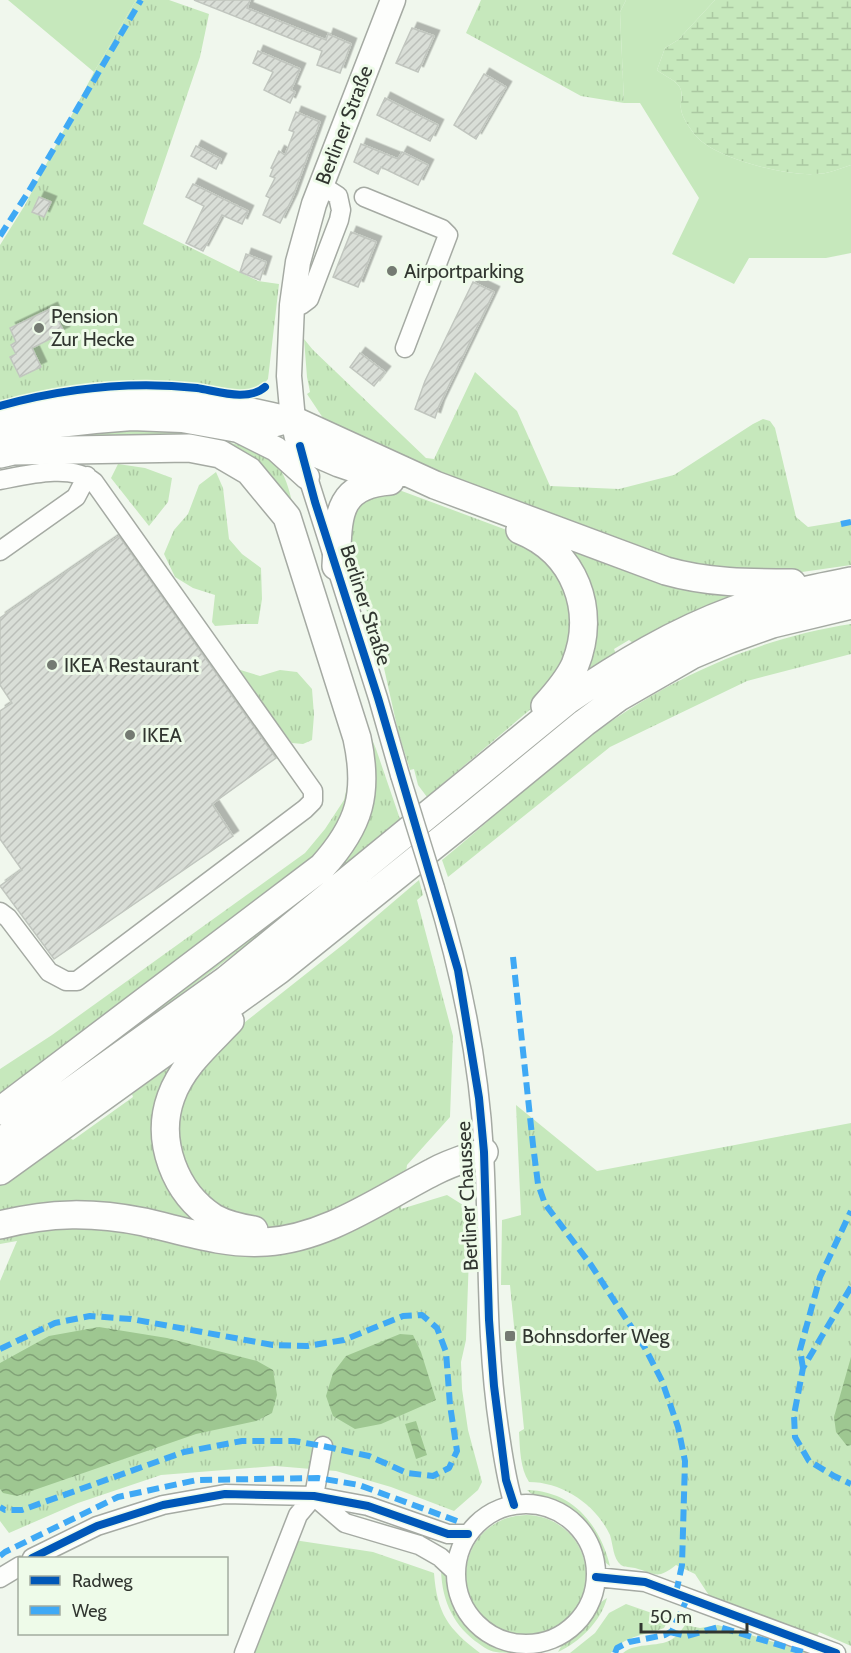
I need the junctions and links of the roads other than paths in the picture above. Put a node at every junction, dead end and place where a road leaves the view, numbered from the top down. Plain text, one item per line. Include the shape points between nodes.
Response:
1 (393, 0) edge
2 (364, 196) dead end
3 (405, 348) dead end
4 (0, 419) edge
5 (293, 420) junction
6 (238, 430) junction
7 (0, 441) edge
8 (300, 446) junction
9 (0, 454) edge
10 (87, 476) junction
11 (308, 477) junction
12 (0, 480) edge
13 (390, 481) junction
14 (0, 551) edge
15 (336, 566) junction
16 (849, 590) edge
17 (851, 616) edge
18 (794, 617) junction
19 (492, 764) junction
20 (435, 888) joint
21 (0, 912) edge
22 (279, 970) junction
23 (0, 1111) edge
24 (0, 1142) edge
25 (484, 1152) junction
26 (0, 1171) edge
27 (0, 1225) edge
28 (299, 1236) junction
29 (323, 1446) dead end
30 (314, 1496) junction
31 (514, 1505) junction
32 (468, 1534) junction
33 (34, 1557) edge
34 (18, 1567) edge
35 (455, 1570) junction
36 (596, 1577) junction
37 (0, 1578) edge
38 (544, 1648) edge
39 (244, 1653) edge
40 (836, 1653) edge

1 - 5 main road, Berliner Straße via 303,239 292,305 289,376
2 - 3 street via 448,235
4 - 5 main road via 92,399 146,396 232,406
5 - 6 main road
5 - 8 main road, Berliner Straße
5 - 16 highway via 435,485 666,571 733,583
6 - 7 main road via 182,420 132,418 59,425
6 - 11 main road via 276,448
8 - 11 street, Berliner Straße
8 - 13 highway
9 - 23 highway via 189,448 220,454 249,471 287,517 357,738 362,775 357,816 340,847 322,867
10 - 12 street via 68,471
10 - 14 street via 76,497
10 - 21 street via 313,791 313,801 77,981 66,981 49,972
11 - 15 street, Berliner Straße
13 - 15 highway via 354,492 344,504 339,518
13 - 19 highway via 544,542 566,564 580,597 583,627 574,666 553,697
15 - 20 street, Berliner Straße, bridge
16 - 18 highway
16 - 19 highway via 805,590 737,609 656,645 568,700
17 - 18 highway
18 - 22 highway via 692,656 620,697
19 - 24 highway via 226,980
20 - 25 street, Berliner Chaussee via 467,1016
22 - 26 highway
22 - 28 highway via 193,1059 171,1097 165,1139 184,1188 216,1219 244,1228
25 - 28 highway via 433,1172 333,1225
25 - 31 street, Berliner Chaussee via 494,1386
27 - 28 highway via 57,1214 95,1214 238,1242
29 - 30 street
30 - 32 street via 368,1506 448,1534
30 - 33 street via 225,1494 163,1505 97,1526
30 - 35 street via 345,1523 419,1545
30 - 39 street via 298,1515
31 - 32 street via 488,1515
31 - 36 street via 545,1507 572,1522 590,1546
32 - 35 street
34 - 37 street
35 - 38 street via 460,1599 481,1628 499,1639
36 - 38 street via 594,1592 580,1618
36 - 40 street via 645,1582

